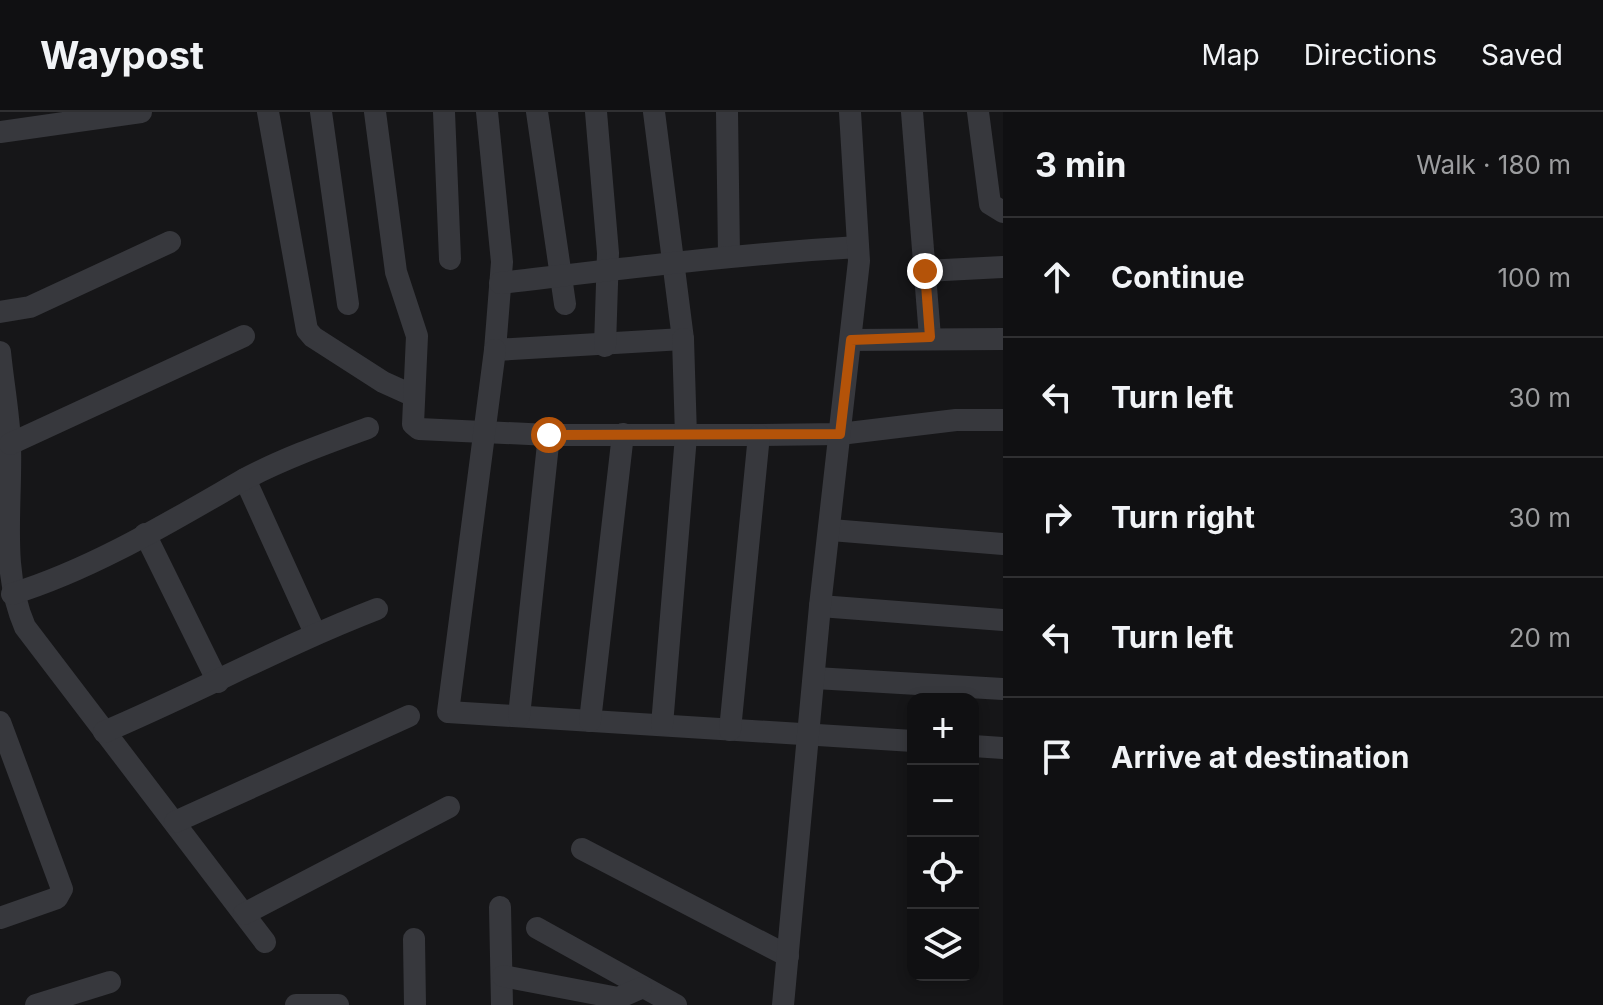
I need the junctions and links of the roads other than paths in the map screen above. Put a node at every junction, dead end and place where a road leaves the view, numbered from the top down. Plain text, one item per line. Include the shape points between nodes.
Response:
1 (141, 112) edge
2 (268, 112) edge
3 (321, 112) edge
4 (375, 112) edge
5 (444, 112) edge
6 (487, 112) edge
7 (537, 112) edge
8 (596, 112) edge
9 (654, 112) edge
10 (727, 112) edge
11 (850, 112) edge
12 (912, 112) edge
13 (978, 112) edge
14 (0, 132) edge
15 (1003, 212) edge
16 (170, 242) dead end
17 (858, 247) junction
18 (729, 255) junction
19 (450, 259) dead end
20 (673, 265) junction
21 (1003, 267) edge
22 (925, 271) junction
23 (608, 273) junction
24 (561, 276) junction
25 (500, 283) junction
26 (348, 304) dead end
27 (565, 304) dead end
28 (0, 312) edge
29 (244, 336) dead end
30 (930, 337) junction
31 (683, 339) junction
32 (1003, 339) edge
33 (851, 340) junction
34 (605, 346) junction
35 (495, 350) junction
36 (0, 352) edge
37 (414, 396) junction
38 (1003, 420) edge
39 (368, 428) dead end
40 (485, 433) junction
41 (623, 434) junction
42 (840, 434) junction
43 (549, 435) junction
44 (759, 435) junction
45 (686, 436) junction
46 (10, 444) junction
47 (245, 479) junction
48 (831, 530) junction
49 (145, 534) junction
50 (1003, 544) edge
51 (12, 594) junction
52 (820, 606) junction
53 (377, 609) dead end
54 (1003, 620) edge
55 (315, 633) junction
56 (815, 678) junction
57 (218, 682) junction
58 (1003, 689) edge
59 (409, 716) dead end
60 (519, 716) junction
61 (590, 721) junction
62 (0, 722) edge
63 (662, 725) junction
64 (730, 730) junction
65 (104, 732) junction
66 (810, 734) junction
67 (907, 741) edge
68 (979, 746) edge
69 (1003, 748) edge
70 (449, 807) dead end
71 (175, 822) junction
72 (582, 849) dead end
73 (500, 907) dead end
74 (244, 914) junction
75 (0, 918) edge
76 (537, 928) dead end
77 (414, 939) dead end
78 (265, 942) dead end
79 (788, 956) junction
80 (503, 976) junction
81 (110, 982) dead end
82 (641, 988) junction
83 (36, 1005) edge
84 (296, 1005) edge
85 (338, 1005) edge
86 (415, 1005) edge
87 (502, 1005) edge
88 (676, 1005) edge
89 (783, 1005) edge

1 - 14 street
2 - 37 street via 307,330 383,382
3 - 26 street
4 - 37 street via 394,261 417,336
5 - 19 street
6 - 25 street
7 - 24 street
8 - 23 street
9 - 20 street
10 - 18 street
11 - 17 street
12 - 22 street
13 - 15 street via 990,204
16 - 28 street via 30,307
17 - 18 street
17 - 33 street
18 - 20 street
20 - 23 street
20 - 31 street
21 - 22 street
22 - 30 street
23 - 24 street
23 - 34 street
24 - 25 street
24 - 27 street
25 - 35 street
29 - 46 street
30 - 32 street
30 - 33 street
31 - 34 street
31 - 45 street
33 - 42 street
34 - 35 street
35 - 40 street
36 - 46 street
37 - 40 street via 414,426
38 - 42 street via 956,420
39 - 47 street
40 - 43 street
40 - 60 street via 448,712
41 - 43 street
41 - 45 street
41 - 61 street
42 - 44 street
42 - 48 street
43 - 60 street
44 - 45 street
44 - 64 street
45 - 63 street
46 - 51 street
47 - 49 street
47 - 55 street
48 - 50 street
48 - 52 street
49 - 51 street
49 - 57 street
51 - 65 street via 25,627
52 - 54 street
52 - 56 street
53 - 55 street
55 - 57 street
56 - 58 street
56 - 66 street
57 - 65 street
59 - 71 street
60 - 61 street
61 - 63 street
62 - 75 street via 62,889 57,898
63 - 64 street
64 - 66 street
65 - 71 street
66 - 67 street
66 - 79 street
68 - 69 street
70 - 74 street
71 - 74 street
72 - 79 street
73 - 80 street
74 - 78 street
76 - 82 street
77 - 86 street
79 - 89 street
80 - 82 street via 618,998
80 - 87 street
81 - 83 street
82 - 88 street
84 - 85 street

